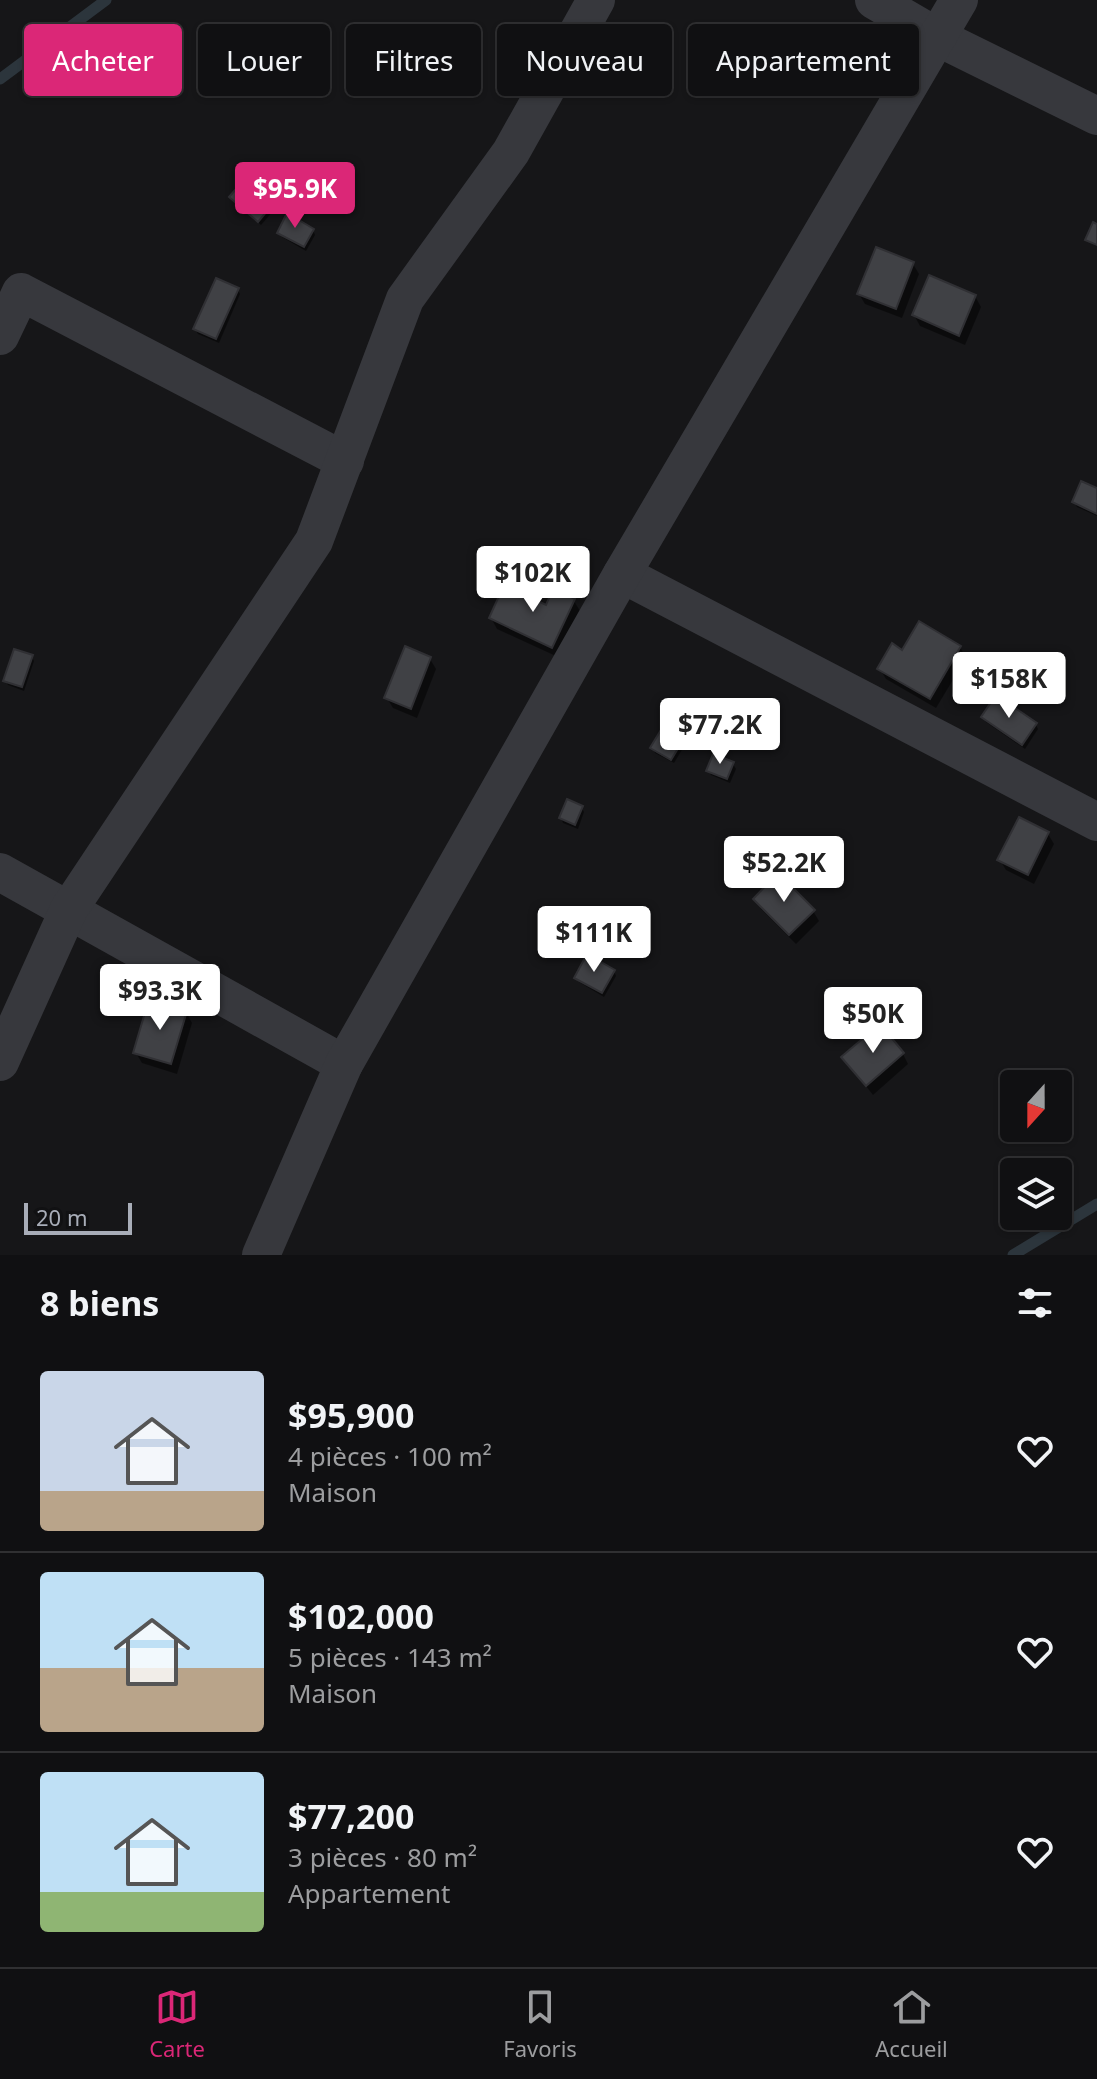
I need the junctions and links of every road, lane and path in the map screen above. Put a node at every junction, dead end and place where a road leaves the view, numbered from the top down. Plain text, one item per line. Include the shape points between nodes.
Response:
1 (596, 0) edge
2 (874, 0) edge
3 (959, 0) edge
4 (939, 38) junction
5 (1097, 116) edge
6 (0, 336) edge
7 (345, 461) junction
8 (622, 574) junction
9 (1097, 822) edge
10 (0, 872) edge
11 (69, 909) junction
12 (0, 1062) edge
13 (344, 1064) junction
14 (261, 1255) edge

1 - 7 street via 511,152 405,299
2 - 4 street
3 - 4 street
4 - 5 street
4 - 8 street
6 - 7 street via 21,292
7 - 11 street via 314,541
8 - 9 street
8 - 13 street
10 - 11 street
11 - 12 street
11 - 13 street
13 - 14 street

